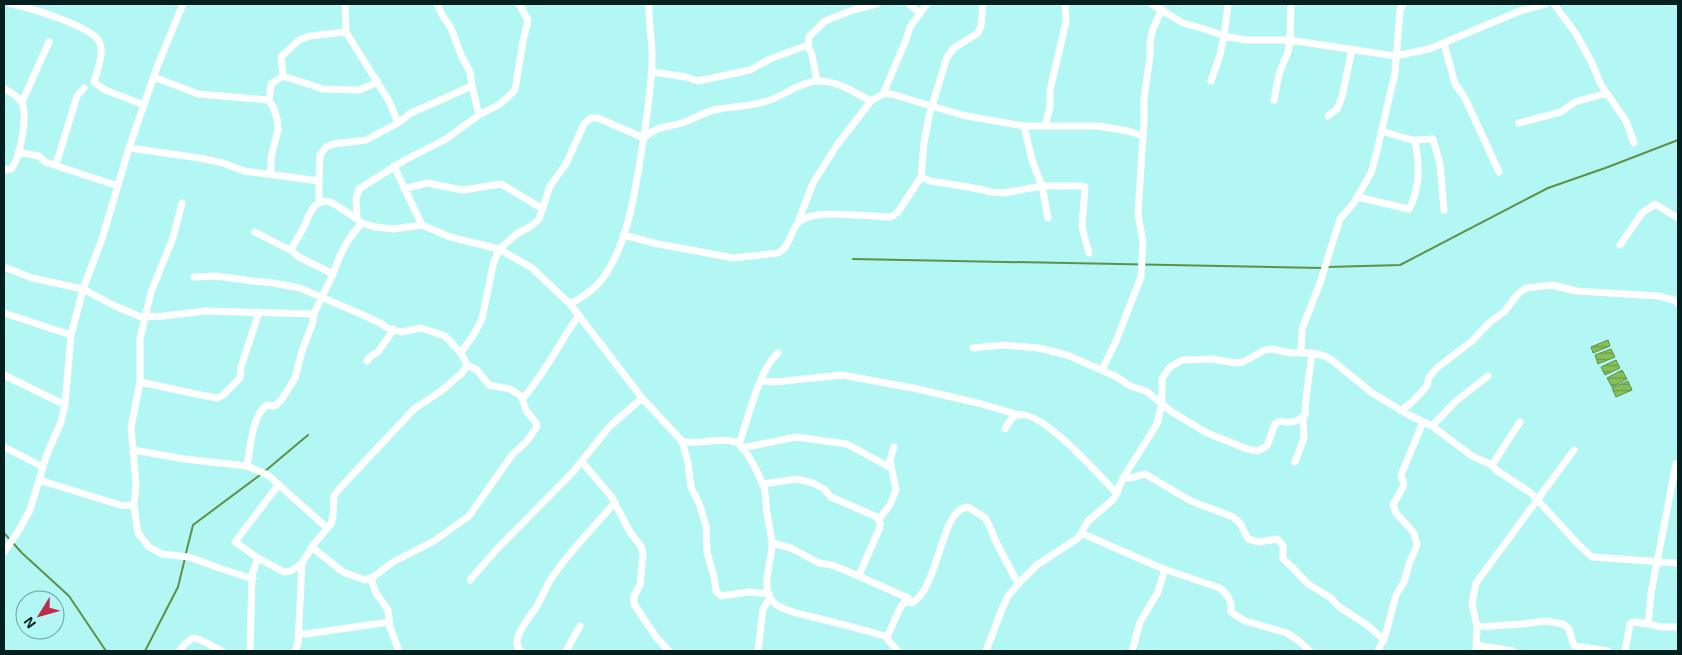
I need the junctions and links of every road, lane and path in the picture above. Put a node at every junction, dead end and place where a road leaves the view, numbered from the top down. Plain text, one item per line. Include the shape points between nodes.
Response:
1 (11, 4) edge
2 (184, 4) edge
3 (345, 4) edge
4 (437, 4) edge
5 (519, 4) edge
6 (649, 4) edge
7 (877, 4) edge
8 (909, 4) edge
9 (927, 4) edge
10 (983, 4) edge
11 (1065, 4) edge
12 (1151, 4) edge
13 (1228, 4) edge
14 (1292, 4) edge
15 (1403, 4) edge
16 (1546, 4) edge
17 (1554, 4) edge
18 (1518, 7) edge
19 (1162, 9) junction
20 (920, 13) junction
21 (346, 32) junction
22 (1224, 36) junction
23 (1290, 40) junction
24 (49, 42) dead end
25 (1444, 43) junction
26 (808, 45) junction
27 (1352, 49) junction
28 (1395, 56) junction
29 (652, 72) junction
30 (283, 76) junction
31 (154, 77) junction
32 (817, 81) junction
33 (1211, 81) dead end
34 (378, 82) junction
35 (472, 86) junction
36 (4, 88) edge
37 (84, 88) dead end
38 (1607, 92) junction
39 (883, 94) junction
40 (269, 100) junction
41 (1274, 100) dead end
42 (871, 101) junction
43 (22, 102) junction
44 (144, 106) junction
45 (933, 106) junction
46 (479, 115) junction
47 (1328, 116) dead end
48 (398, 123) junction
49 (1519, 123) dead end
50 (1024, 126) junction
51 (1045, 126) junction
52 (1381, 132) junction
53 (1142, 136) junction
54 (644, 138) junction
55 (1415, 140) junction
56 (1634, 143) dead end
57 (129, 148) junction
58 (18, 152) junction
59 (56, 165) junction
60 (394, 166) junction
61 (4, 170) edge
62 (1499, 172) dead end
63 (271, 173) junction
64 (921, 177) junction
65 (319, 181) junction
66 (118, 186) junction
67 (1042, 186) junction
68 (404, 189) junction
69 (1357, 198) junction
70 (182, 203) dead end
71 (319, 203) junction
72 (543, 209) junction
73 (1444, 210) dead end
74 (1048, 218) dead end
75 (1678, 218) edge
76 (360, 221) junction
77 (798, 223) junction
78 (422, 225) junction
79 (255, 232) dead end
80 (623, 235) junction
81 (1620, 245) dead end
82 (499, 249) junction
83 (292, 251) junction
84 (1089, 253) dead end
85 (4, 267) edge
86 (332, 274) junction
87 (194, 277) dead end
88 (83, 289) junction
89 (322, 297) junction
90 (570, 304) junction
91 (1678, 304) edge
92 (259, 312) junction
93 (4, 313) edge
94 (314, 314) junction
95 (579, 315) junction
96 (147, 316) junction
97 (394, 329) junction
98 (71, 335) junction
99 (973, 348) dead end
100 (1301, 352) junction
101 (778, 353) dead end
102 (1312, 353) junction
103 (461, 354) junction
104 (367, 362) dead end
105 (467, 364) junction
106 (1102, 370) junction
107 (4, 374) edge
108 (1488, 376) dead end
109 (761, 381) junction
110 (140, 382) junction
111 (523, 398) junction
112 (642, 398) junction
113 (1162, 403) junction
114 (66, 405) junction
115 (1401, 411) junction
116 (1018, 415) junction
117 (1305, 415) junction
118 (1422, 422) junction
119 (1520, 422) dead end
120 (1432, 426) junction
121 (1005, 429) dead end
122 (682, 441) junction
123 (740, 446) junction
124 (4, 447) edge
125 (894, 447) dead end
126 (134, 450) junction
127 (1574, 450) dead end
128 (582, 462) junction
129 (1294, 462) dead end
130 (1676, 464) dead end
131 (1492, 465) junction
132 (247, 466) junction
133 (43, 467) junction
134 (891, 468) junction
135 (1123, 478) junction
136 (39, 480) junction
137 (279, 484) junction
138 (762, 484) junction
139 (1118, 494) junction
140 (1537, 500) junction
141 (615, 502) junction
142 (134, 506) junction
143 (878, 519) junction
144 (327, 528) junction
145 (1081, 533) junction
146 (772, 544) junction
147 (313, 548) junction
148 (6, 549) edge
149 (258, 558) junction
150 (1658, 562) junction
151 (302, 563) junction
152 (1678, 563) edge
153 (1164, 569) junction
154 (859, 575) junction
155 (253, 579) junction
156 (371, 579) junction
157 (470, 580) dead end
158 (1019, 583) junction
159 (770, 596) junction
160 (908, 598) junction
161 (389, 622) junction
162 (1648, 624) junction
163 (580, 626) dead end
164 (1678, 626) edge
165 (1477, 627) junction
166 (298, 634) junction
167 (887, 637) junction
168 (1384, 640) junction
169 (1476, 648) edge
170 (179, 651) edge
171 (222, 651) edge
172 (250, 651) edge
173 (295, 651) edge
174 (399, 651) edge
175 (521, 651) edge
176 (566, 651) edge
177 (669, 651) edge
178 (758, 651) edge
179 (898, 651) edge
180 (986, 651) edge
181 (1132, 651) edge
182 (1310, 651) edge
183 (1378, 651) edge
184 (1513, 651) edge
185 (1608, 651) edge
186 (1625, 651) edge

1 - 44 street via 58,17 93,35 99,41 101,54 94,82
2 - 31 street
3 - 21 street
4 - 35 street via 470,72
5 - 46 street via 528,20 515,90 500,104
6 - 29 street
7 - 26 street via 825,21 809,37
8 - 20 street
9 - 20 street
10 - 45 street via 982,26 978,33 954,48 947,57
11 - 51 street via 1066,22
12 - 19 street
13 - 22 street
14 - 23 street
15 - 28 street
16 - 18 street
17 - 38 street via 1571,25
18 - 25 street
19 - 22 street via 1183,23
19 - 53 street via 1150,42
20 - 39 street via 910,27
21 - 30 street via 296,41 281,57
21 - 34 street
22 - 23 street via 1246,40
22 - 33 street
23 - 27 street
23 - 41 street
24 - 43 street
25 - 28 street via 1429,50
25 - 62 street via 1456,84
26 - 29 street via 750,70 698,81
26 - 32 street
27 - 28 street
27 - 47 street via 1342,97 1337,109
28 - 52 street
29 - 54 street
30 - 34 street via 323,90 359,90
30 - 40 street via 271,84
31 - 40 street via 198,94
31 - 44 street
32 - 42 street via 841,85
32 - 54 street via 751,106 704,113 653,130
34 - 48 street
35 - 46 street
35 - 48 street via 411,113
36 - 43 street
37 - 59 street via 77,96
38 - 49 street via 1575,102 1561,112
38 - 56 street via 1626,121
39 - 42 street
39 - 45 street
40 - 63 street via 276,114 278,130 271,157
42 - 77 street via 813,183
43 - 58 street via 25,115
44 - 57 street
45 - 50 street via 962,115
45 - 64 street via 924,142
46 - 60 street via 446,139
48 - 65 street via 366,140 326,147 320,155
50 - 51 street
50 - 67 street
51 - 53 street via 1098,126
52 - 55 street
52 - 69 street via 1371,174
53 - 106 street via 1138,214 1143,243 1142,277
54 - 72 street via 591,118 584,124 566,164 550,186
54 - 80 street via 632,209
55 - 69 street via 1418,188 1410,209
55 - 73 street via 1433,139 1440,164
57 - 63 street via 200,158 244,171
57 - 66 street
58 - 59 street via 39,156
58 - 61 street via 14,166
59 - 66 street
60 - 68 street
60 - 76 street via 359,189 356,199
63 - 65 street
64 - 67 street via 1004,193
64 - 77 street via 898,212 891,217 816,214
65 - 71 street
66 - 88 street
67 - 74 street
67 - 84 street via 1085,187 1082,227
68 - 72 street via 427,184 463,190 501,184
68 - 78 street
69 - 100 street via 1340,219 1302,329
70 - 96 street via 173,238 151,292
71 - 76 street via 331,203
71 - 83 street via 309,214
72 - 82 street via 539,219
75 - 81 street via 1655,204 1642,213
76 - 78 street via 394,229
76 - 86 street via 340,252
77 - 80 street via 784,250 778,254 734,258
78 - 82 street via 450,237
79 - 83 street
80 - 90 street via 602,279 586,295
82 - 90 street via 532,268
82 - 103 street via 482,319
83 - 86 street
85 - 88 street via 32,278
86 - 89 street
87 - 89 street via 273,282
88 - 96 street via 114,306 141,317
88 - 98 street
89 - 94 street
89 - 97 street
90 - 95 street
91 - 115 street via 1658,296 1576,291 1552,285 1526,288 1472,341 1438,367 1429,377 1427,386
92 - 94 street
92 - 96 street via 204,311
92 - 110 street via 240,378 222,396 217,398
93 - 98 street
94 - 132 street via 295,378 275,406 267,405 261,409 253,430
95 - 111 street via 537,382
95 - 112 street
96 - 110 street via 140,339
97 - 103 street via 401,332 422,328 445,336
97 - 104 street
98 - 114 street
99 - 106 street via 1004,345 1038,348 1068,355
100 - 102 street
100 - 113 street via 1265,350 1236,363 1211,359 1182,360 1170,367 1162,378
101 - 109 street
102 - 115 street via 1334,361 1372,393
102 - 117 street
103 - 105 street
105 - 111 street via 477,370 489,385 510,389
105 - 144 street via 462,373 441,391 414,409 340,488 334,496 333,516
106 - 113 street via 1146,391
107 - 114 street
108 - 120 street via 1456,400
109 - 116 street via 842,376 922,390
109 - 123 street
110 - 126 street via 131,427
111 - 156 street via 526,410 537,427 512,454 468,516
112 - 122 street
112 - 128 street via 609,426
113 - 117 street via 1207,433 1258,451 1267,446 1275,424 1298,421
113 - 135 street via 1157,424
114 - 133 street
115 - 118 street
116 - 121 street
116 - 139 street via 1029,416 1055,432
117 - 129 street via 1304,438
118 - 120 street
118 - 168 street via 1401,475 1404,485 1393,505 1414,533 1417,545 1396,595
119 - 131 street
120 - 131 street via 1472,456
122 - 123 street via 716,441
122 - 159 street via 691,487 706,526 707,552 716,591 721,596 749,592
123 - 134 street via 796,437 847,444
123 - 138 street
124 - 133 street
125 - 134 street
126 - 132 street
126 - 142 street
127 - 140 street
128 - 141 street
128 - 157 street
130 - 150 street
131 - 140 street
132 - 137 street
133 - 136 street
134 - 143 street via 896,490 890,505
135 - 139 street
135 - 168 street via 1145,474 1191,501 1233,517 1248,539 1260,542 1277,539 1283,545 1283,559 1308,584
136 - 142 street via 120,505
136 - 148 street via 30,510
137 - 144 street
137 - 149 street via 235,542
138 - 143 street via 797,479 813,483 831,497
138 - 146 street
139 - 145 street via 1088,521
140 - 150 street via 1592,557
140 - 165 street via 1476,583 1472,603
141 - 175 street via 551,579 519,634 516,643
141 - 177 street via 644,555 634,604
142 - 155 street via 138,533 149,547 162,554 186,557
143 - 154 street via 880,527
144 - 147 street
145 - 153 street
145 - 158 street via 1037,565
146 - 154 street via 791,548 819,562
146 - 159 street via 767,579
147 - 151 street
147 - 156 street via 343,572 360,580
149 - 151 street via 284,572
149 - 155 street via 252,572
150 - 152 street
150 - 162 street
151 - 166 street
153 - 181 street via 1158,592 1140,622
153 - 182 street via 1220,588 1231,603 1231,612 1245,622 1287,633
154 - 160 street
155 - 172 street
156 - 161 street via 388,610
158 - 160 street via 984,518 964,507 956,512 949,524 925,592 912,603 907,602
158 - 180 street via 1005,602
159 - 167 street via 775,604 795,613
159 - 178 street via 763,609
160 - 167 street
161 - 166 street
161 - 174 street
162 - 164 street
162 - 186 street via 1630,624
163 - 176 street
165 - 169 street
165 - 185 street via 1546,621 1563,624 1569,629 1575,646
166 - 173 street
167 - 179 street
168 - 183 street
169 - 184 street via 1501,647
170 - 171 street via 193,638

